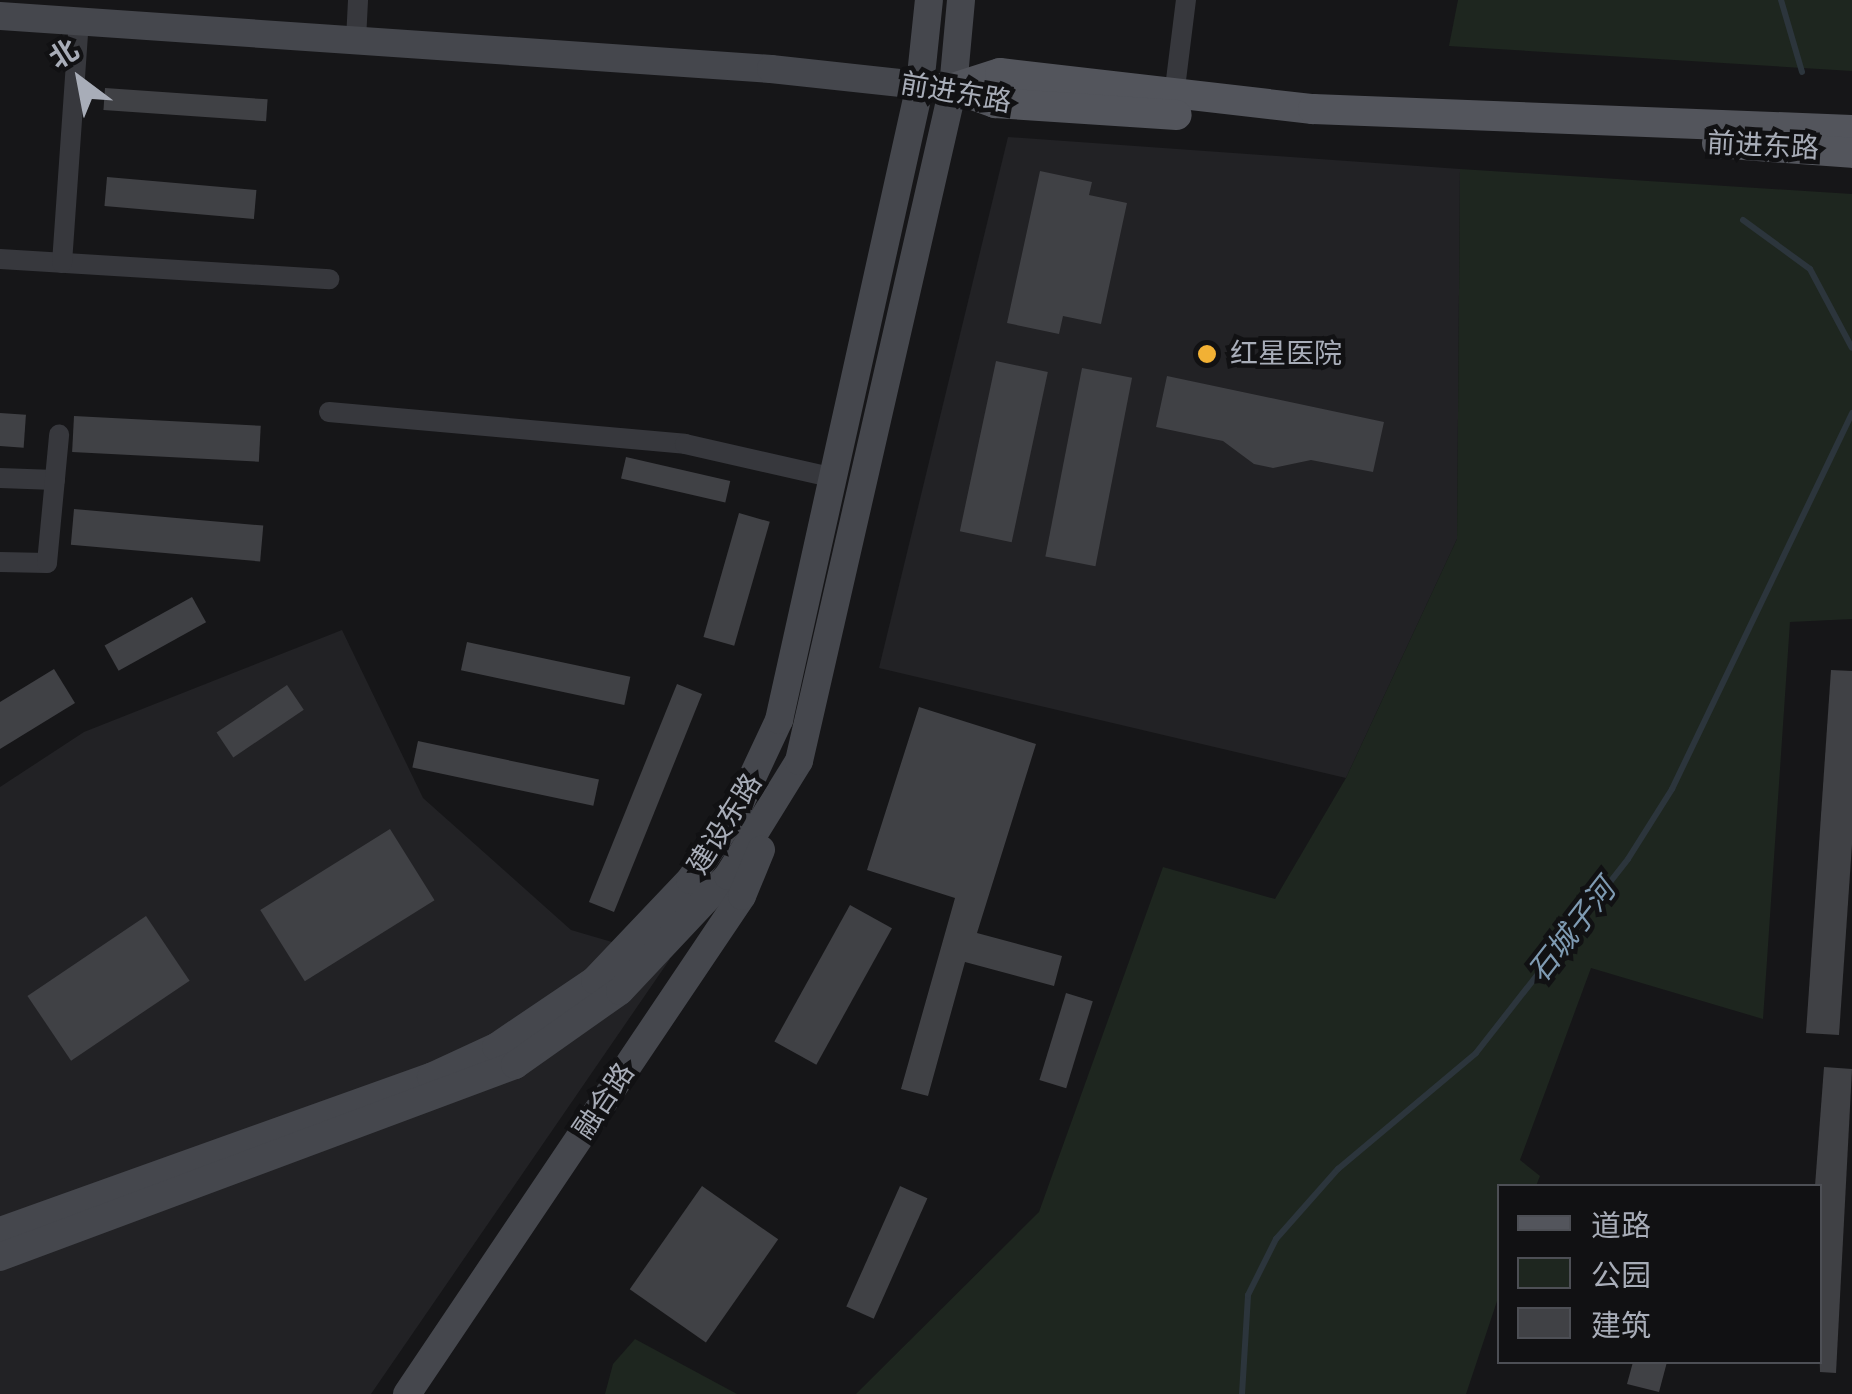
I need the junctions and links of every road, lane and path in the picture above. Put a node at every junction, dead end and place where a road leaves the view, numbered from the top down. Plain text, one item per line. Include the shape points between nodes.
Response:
1 (358, 0) edge
2 (929, 0) edge
3 (960, 0) edge
4 (1186, 0) edge
5 (0, 16) edge
6 (79, 21) junction
7 (356, 40) junction
8 (920, 85) junction
9 (953, 88) junction
10 (1174, 96) junction
11 (1852, 130) edge
12 (1852, 153) edge
13 (0, 259) edge
14 (62, 262) junction
15 (329, 279) dead end
16 (329, 412) dead end
17 (59, 435) dead end
18 (830, 476) junction
19 (0, 478) edge
20 (55, 480) junction
21 (0, 562) edge
22 (782, 797) junction
23 (0, 1231) edge
24 (0, 1257) edge
25 (407, 1394) edge

1 - 7 street
2 - 8 main road, 建设东路
3 - 9 main road, 建设东路
4 - 10 street
5 - 6 main road, 前进东路
6 - 7 main road, 前进东路
6 - 14 street
7 - 8 main road, 前进东路
8 - 9 main road, 前进东路
8 - 18 main road, 建设东路
9 - 10 main road via 1000,73
9 - 12 main road, 前进东路 via 995,103
9 - 22 main road, 建设东路 via 800,760
10 - 11 main road via 1313,109
13 - 14 street
14 - 15 street
16 - 18 street via 685,444
17 - 20 street
18 - 23 main road, 建设东路 via 767,756 690,880 595,980 546,1018 431,1076
19 - 20 street
20 - 21 street via 47,562
22 - 24 main road, 建设东路 via 728,876 631,979 563,1037 515,1065
22 - 25 main road, 融合路 via 742,896

